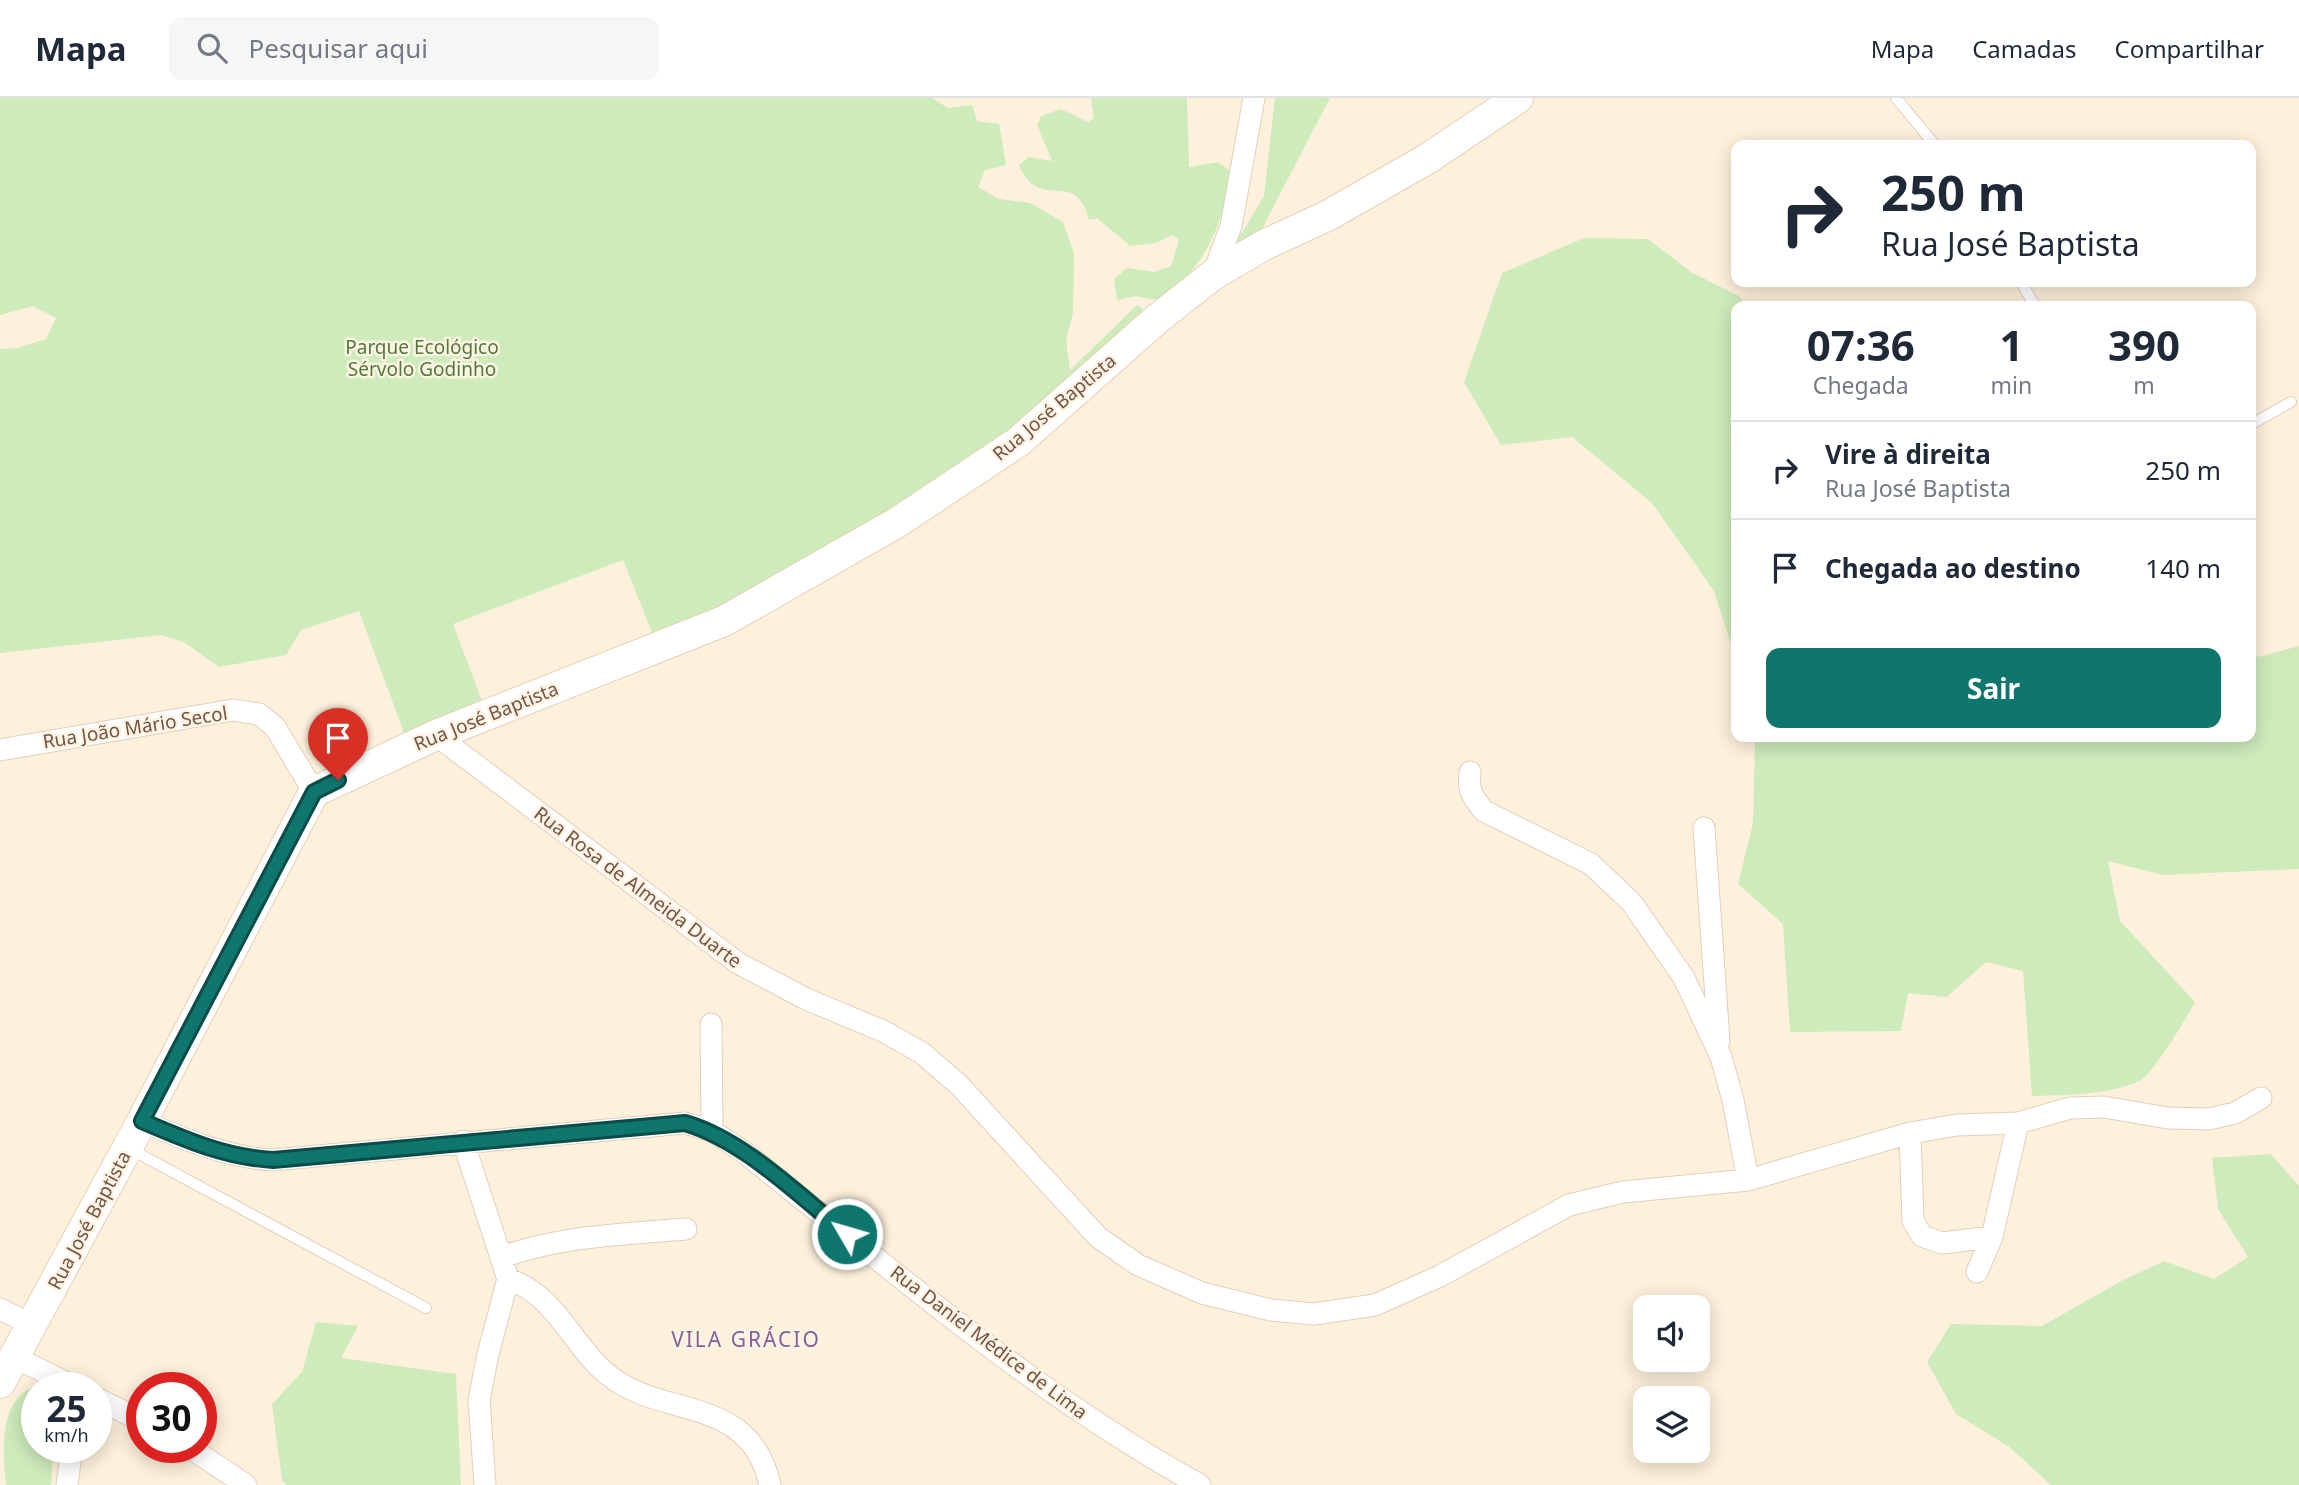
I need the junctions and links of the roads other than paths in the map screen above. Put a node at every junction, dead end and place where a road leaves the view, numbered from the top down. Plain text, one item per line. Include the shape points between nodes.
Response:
1 (1254, 98) edge
2 (1518, 98) edge
3 (1896, 98) edge
4 (1931, 140) edge
5 (1213, 275) junction
6 (2291, 402) dead end
7 (2256, 422) edge
8 (436, 735) junction
9 (0, 750) edge
10 (1470, 772) dead end
11 (314, 792) junction
12 (1704, 828) dead end
13 (711, 1024) dead end
14 (1721, 1057) junction
15 (2261, 1098) dead end
16 (142, 1121) junction
17 (2018, 1123) junction
18 (712, 1131) junction
19 (1910, 1133) junction
20 (463, 1141) junction
21 (128, 1148) junction
22 (1748, 1180) junction
23 (686, 1229) dead end
24 (1992, 1237) junction
25 (502, 1257) junction
26 (1978, 1272) dead end
27 (508, 1279) junction
28 (426, 1308) dead end
29 (0, 1309) edge
30 (32, 1325) junction
31 (7, 1370) edge
32 (70, 1463) edge
33 (213, 1463) edge
34 (68, 1485) edge
35 (246, 1485) edge
36 (485, 1485) edge
37 (770, 1485) edge
38 (1200, 1485) edge

1 - 5 street via 1231,226
2 - 5 street, Rua José Baptista via 1427,159
3 - 4 lane
5 - 8 street, Rua José Baptista via 1018,442 898,522 724,621
6 - 7 lane
8 - 11 street, Rua José Baptista
8 - 22 street, Rua Rosa de Almeida Duarte via 737,963 922,1053 959,1085 1098,1237 1138,1265 1202,1293 1271,1310 1314,1314 1375,1305 1440,1276 1569,1205 1623,1192
9 - 11 street, Rua João Mário Secol via 233,710 259,714 275,727
10 - 14 street via 1472,797 1485,811 1591,864 1632,903 1684,978
11 - 16 street, Rua José Baptista
12 - 14 street
13 - 18 street
14 - 22 street
15 - 17 street, Rua Rosa de Almeida Duarte via 2235,1113 2209,1119 2168,1118 2104,1107 2070,1108
16 - 20 street, Rua Daniel Médice de Lima via 237,1157 273,1160
16 - 21 street, Rua José Baptista
17 - 19 street, Rua Rosa de Almeida Duarte via 1958,1125
17 - 24 street
18 - 20 street, Rua Daniel Médice de Lima via 685,1123
18 - 38 street, Rua Daniel Médice de Lima via 953,1318 1101,1425
19 - 22 street, Rua Rosa de Almeida Duarte
19 - 24 street via 1913,1221 1922,1236 1942,1244
20 - 25 street
21 - 28 lane
21 - 30 street, Rua José Baptista
23 - 25 street via 578,1238
24 - 26 street
25 - 27 street
27 - 36 street via 479,1400
27 - 37 street via 538,1294 608,1375 630,1388 715,1415 738,1429 753,1445
29 - 30 street
30 - 31 street, Rua José Baptista
32 - 34 street
33 - 35 street

